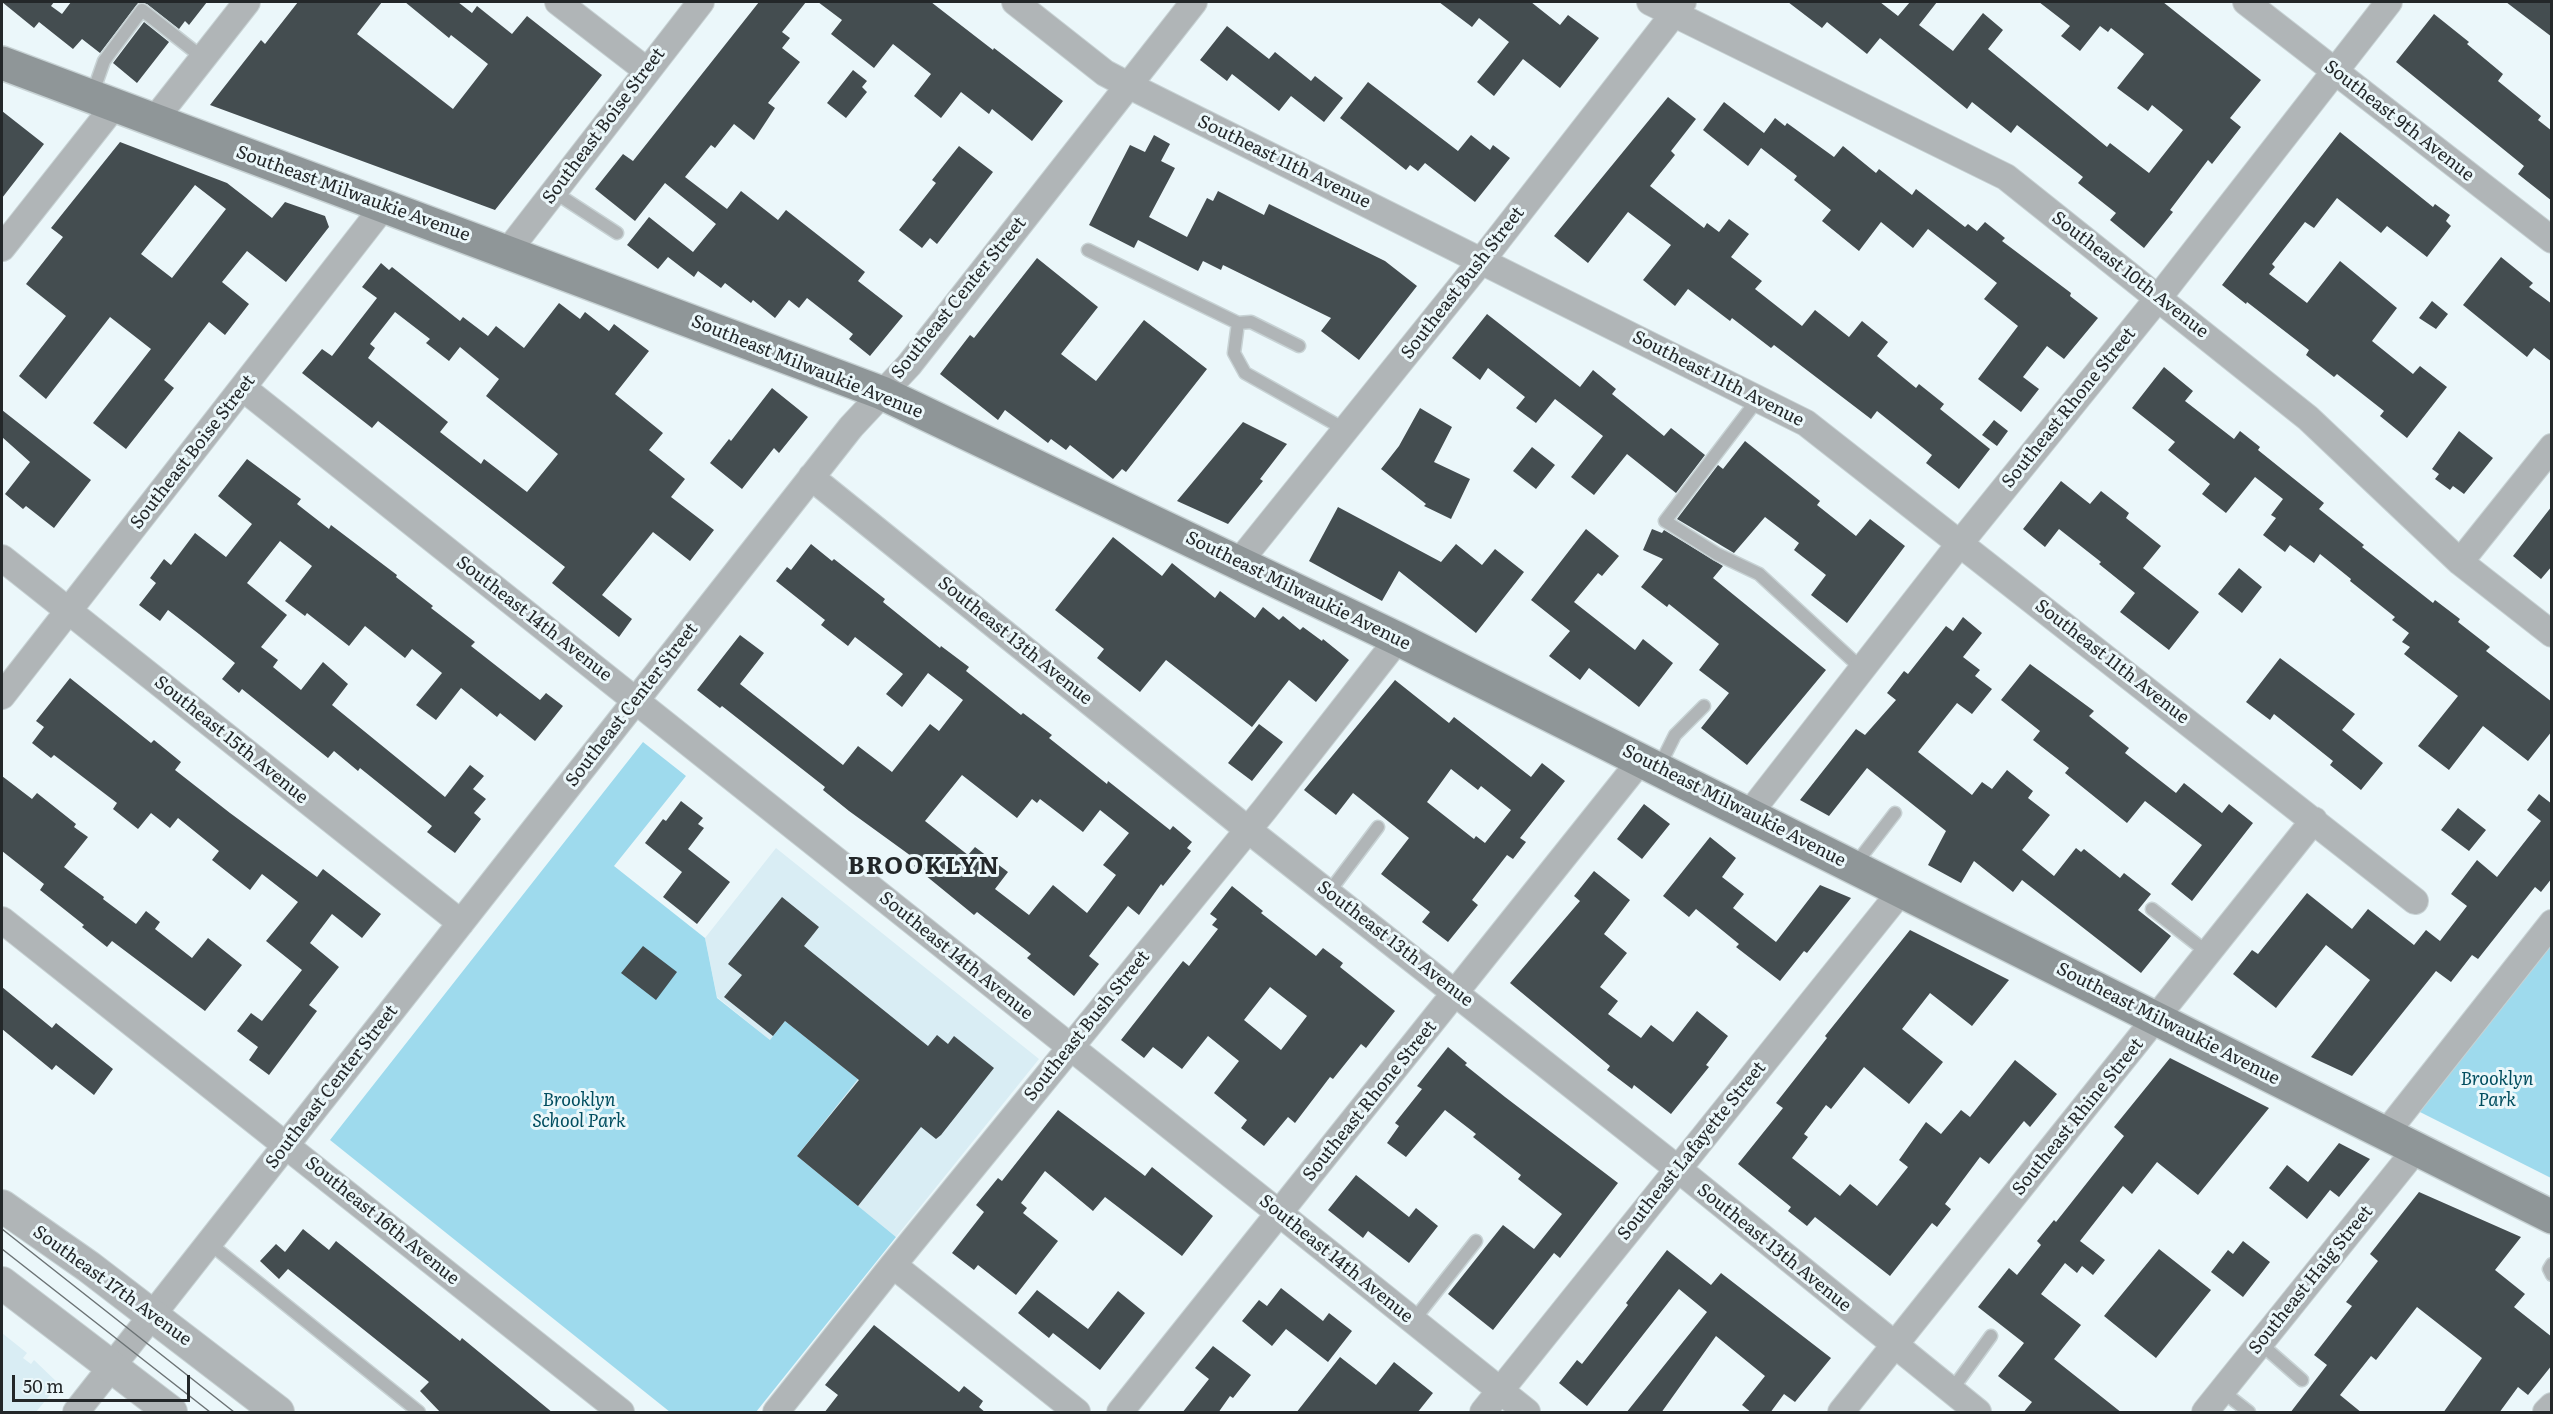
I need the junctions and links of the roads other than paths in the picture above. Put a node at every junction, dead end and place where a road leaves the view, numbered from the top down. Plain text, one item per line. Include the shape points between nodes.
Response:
1 (247, 2) edge
2 (558, 2) edge
3 (701, 2) edge
4 (1015, 2) edge
5 (1194, 2) edge
6 (1650, 2) edge
7 (2246, 2) edge
8 (2389, 2) edge
9 (1679, 8) edge
10 (203, 58) junction
11 (2, 63) edge
12 (646, 70) junction
13 (2334, 71) junction
14 (1128, 85) junction
15 (104, 101) junction
16 (155, 119) junction
17 (554, 192) junction
18 (384, 206) junction
19 (617, 233) dead end
20 (2552, 240) edge
21 (2, 248) edge
22 (1088, 250) dead end
23 (508, 251) junction
24 (1482, 260) junction
25 (2159, 297) junction
26 (1238, 323) junction
27 (1299, 346) dead end
28 (243, 388) junction
29 (882, 393) junction
30 (1758, 399) junction
31 (1346, 430) junction
32 (2552, 447) edge
33 (811, 477) junction
34 (1961, 543) junction
35 (2, 558) edge
36 (1239, 562) junction
37 (2460, 562) junction
38 (69, 611) junction
39 (2552, 634) edge
40 (1398, 639) junction
41 (1862, 669) junction
42 (2, 696) edge
43 (636, 700) junction
44 (1704, 706) dead end
45 (1650, 764) junction
46 (1895, 813) dead end
47 (1749, 814) junction
48 (2314, 820) junction
49 (1378, 827) dead end
50 (1248, 829) junction
51 (1854, 866) junction
52 (1902, 890) junction
53 (1329, 892) junction
54 (2415, 902) dead end
55 (2152, 909) dead end
56 (2, 920) edge
57 (461, 923) junction
58 (2552, 923) edge
59 (2208, 953) junction
60 (1457, 993) junction
61 (2156, 1018) junction
62 (1070, 1048) junction
63 (2386, 1132) junction
64 (287, 1145) junction
65 (2417, 1148) junction
66 (1678, 1169) junction
67 (2, 1206) edge
68 (1279, 1213) junction
69 (2552, 1217) edge
70 (1476, 1240) dead end
71 (209, 1244) junction
72 (2552, 1264) edge
73 (892, 1265) junction
74 (2552, 1275) edge
75 (2, 1283) edge
76 (153, 1315) junction
77 (1413, 1321) junction
78 (1991, 1336) dead end
79 (2261, 1344) junction
80 (1895, 1346) junction
81 (111, 1368) junction
82 (2302, 1380) dead end
83 (1500, 1391) junction
84 (1951, 1391) junction
85 (2222, 1391) junction
86 (2552, 1406) edge
87 (76, 1413) edge
88 (171, 1413) edge
89 (278, 1413) edge
90 (419, 1413) edge
91 (621, 1413) edge
92 (776, 1413) edge
93 (1077, 1413) edge
94 (1119, 1413) edge
95 (1483, 1413) edge
96 (1527, 1413) edge
97 (1841, 1413) edge
98 (1978, 1413) edge
99 (2205, 1413) edge
100 (2249, 1413) edge
101 (2546, 1413) edge

1 - 10 street
2 - 12 street
3 - 12 street, Southeast Boise Street
4 - 14 street, Southeast 11th Avenue via 1105,73
5 - 14 street, Southeast Center Street
6 - 9 street, Southeast 10th Avenue
7 - 13 street, Southeast 9th Avenue
8 - 13 street, Southeast Rhone Street
9 - 24 street, Southeast Bush Street
9 - 25 street, Southeast 10th Avenue via 2006,177
10 - 15 lane via 142,10 104,61
10 - 16 street
11 - 15 main road, Southeast Milwaukie Avenue
12 - 17 street, Southeast Boise Street
13 - 20 street, Southeast 9th Avenue
13 - 25 street, Southeast Rhone Street
14 - 24 street, Southeast 11th Avenue
14 - 29 street, Southeast Center Street via 909,365
15 - 16 main road, Southeast Milwaukie Avenue
15 - 21 street
16 - 18 main road, Southeast Milwaukie Avenue
17 - 19 lane
17 - 23 street, Southeast Boise Street
18 - 23 main road, Southeast Milwaukie Avenue
18 - 28 street, Southeast Boise Street
22 - 26 lane
23 - 29 main road, Southeast Milwaukie Avenue
24 - 30 street, Southeast 11th Avenue
24 - 31 street, Southeast Bush Street
25 - 34 street, Southeast Rhone Street
25 - 37 street, Southeast 10th Avenue via 2308,418
26 - 27 lane via 1251,322
26 - 31 lane via 1234,353 1245,373
28 - 38 street, Southeast Boise Street
28 - 43 street, Southeast 14th Avenue
29 - 33 street, Southeast Center Street
29 - 36 main road, Southeast Milwaukie Avenue
30 - 34 street, Southeast 11th Avenue via 1806,423
30 - 41 lane via 1665,521 1717,554 1759,574
31 - 36 street, Southeast Bush Street
32 - 37 street
33 - 43 street, Southeast Center Street
33 - 50 street, Southeast 13th Avenue
34 - 41 street, Southeast Rhone Street
34 - 48 street, Southeast 11th Avenue
35 - 38 street, Southeast 15th Avenue
36 - 40 main road, Southeast Milwaukie Avenue
37 - 39 street, Southeast 10th Avenue
38 - 42 street, Southeast Boise Street
38 - 57 street, Southeast 15th Avenue
40 - 45 main road, Southeast Milwaukie Avenue
40 - 50 street, Southeast Bush Street
41 - 47 street, Southeast Rhone Street
43 - 57 street, Southeast Center Street
43 - 62 street, Southeast 14th Avenue
44 - 45 lane
45 - 47 main road, Southeast Milwaukie Avenue
45 - 60 street, Southeast Rhone Street
46 - 51 lane
47 - 51 main road, Southeast Milwaukie Avenue
48 - 54 street, Southeast 11th Avenue
48 - 59 street, Southeast Rhine Street
49 - 53 lane
50 - 53 street, Southeast 13th Avenue
50 - 62 street, Southeast Bush Street
51 - 52 main road, Southeast Milwaukie Avenue
52 - 61 main road, Southeast Milwaukie Avenue
52 - 66 street, Southeast Lafayette Street
53 - 60 street, Southeast 13th Avenue
55 - 59 lane
56 - 64 street, Southeast 16th Avenue
57 - 64 street, Southeast Center Street
58 - 63 street
59 - 61 street, Southeast Rhine Street
60 - 66 street, Southeast 13th Avenue
60 - 68 street, Southeast Rhone Street
61 - 63 main road, Southeast Milwaukie Avenue
61 - 80 street, Southeast Rhine Street
62 - 68 street, Southeast 14th Avenue
62 - 73 street, Southeast Bush Street
63 - 65 main road, Southeast Milwaukie Avenue
64 - 71 street, Southeast Center Street
64 - 91 street, Southeast 16th Avenue
65 - 69 main road, Southeast Milwaukie Avenue
65 - 79 street, Southeast Haig Street
66 - 80 street, Southeast 13th Avenue
66 - 83 street, Southeast Lafayette Street
67 - 76 street, Southeast 17th Avenue
68 - 77 street, Southeast 14th Avenue
68 - 94 street, Southeast Rhone Street
70 - 77 lane
71 - 76 street, Southeast Center Street
71 - 90 lane
72 - 74 lane via 2548,1269
73 - 92 street, Southeast Bush Street
73 - 93 street
75 - 81 street
76 - 81 street, Southeast Center Street
76 - 89 street, Southeast 17th Avenue
77 - 83 street, Southeast 14th Avenue
78 - 84 lane
79 - 82 lane
79 - 85 street, Southeast Haig Street
80 - 84 street, Southeast 13th Avenue
80 - 97 street, Southeast Rhine Street
81 - 87 street, Southeast Center Street
81 - 88 street
83 - 95 street, Southeast Lafayette Street
83 - 96 street, Southeast 14th Avenue
84 - 98 street, Southeast 13th Avenue
85 - 99 street, Southeast Haig Street
85 - 100 lane
86 - 101 street

